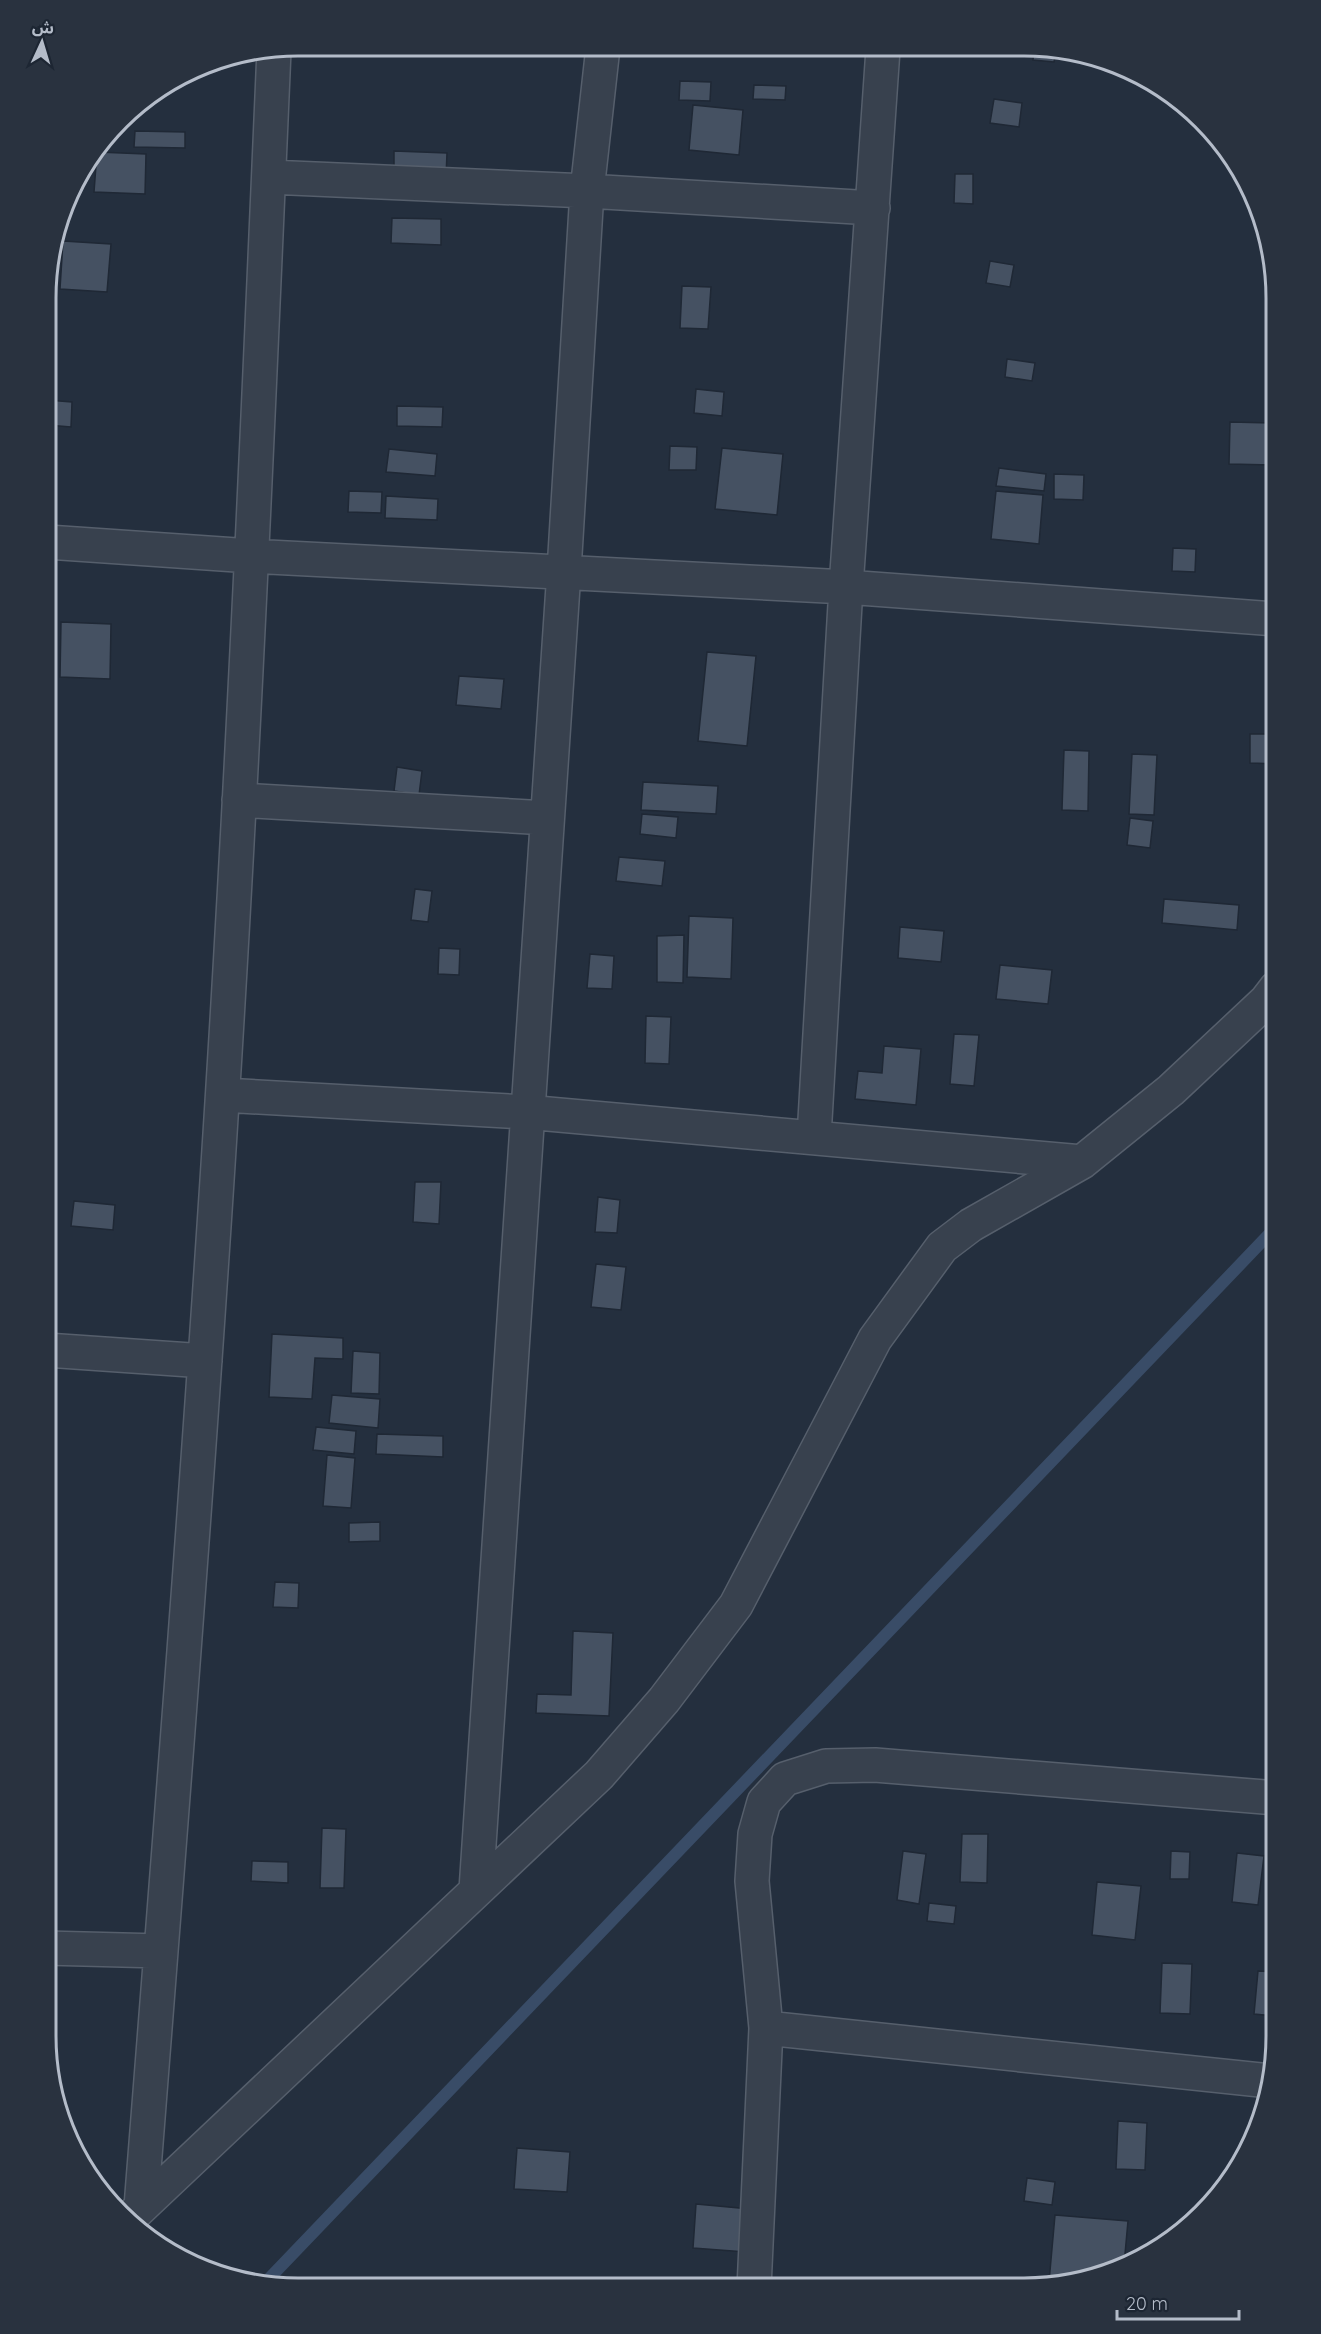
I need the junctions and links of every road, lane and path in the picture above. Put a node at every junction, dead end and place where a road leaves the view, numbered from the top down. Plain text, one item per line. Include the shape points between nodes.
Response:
1 (602, 56) edge
2 (883, 56) edge
3 (274, 57) edge
4 (269, 177) junction
5 (587, 191) junction
6 (873, 208) junction
7 (56, 543) edge
8 (251, 555) junction
9 (564, 571) junction
10 (846, 587) junction
11 (1266, 618) edge
12 (239, 800) junction
13 (547, 818) junction
14 (1266, 1001) edge
15 (223, 1095) junction
16 (526, 1112) junction
17 (814, 1137) junction
18 (1082, 1162) junction
19 (56, 1351) edge
20 (206, 1361) junction
21 (1266, 1797) edge
22 (476, 1890) junction
23 (56, 1948) edge
24 (161, 1951) junction
25 (766, 2028) junction
26 (1261, 2080) edge
27 (134, 2214) edge
28 (754, 2278) edge

1 - 5 street
2 - 6 street
3 - 4 street
4 - 5 street
4 - 8 street
5 - 6 street
5 - 9 street
6 - 10 street
7 - 8 street
8 - 9 street
8 - 12 street
9 - 10 street
9 - 13 street
10 - 11 street
10 - 17 street
12 - 13 street
12 - 15 street
13 - 16 street
14 - 18 street via 1171,1090
15 - 16 street
15 - 20 street
16 - 17 street
16 - 22 street
17 - 18 street
18 - 22 street via 942,1247 875,1339 736,1605 664,1700 599,1774
19 - 20 street
20 - 24 street
21 - 25 street via 875,1765 826,1766 785,1779 764,1802 755,1834 752,1881
22 - 27 street
23 - 24 street
24 - 27 street
25 - 26 street
25 - 28 street

